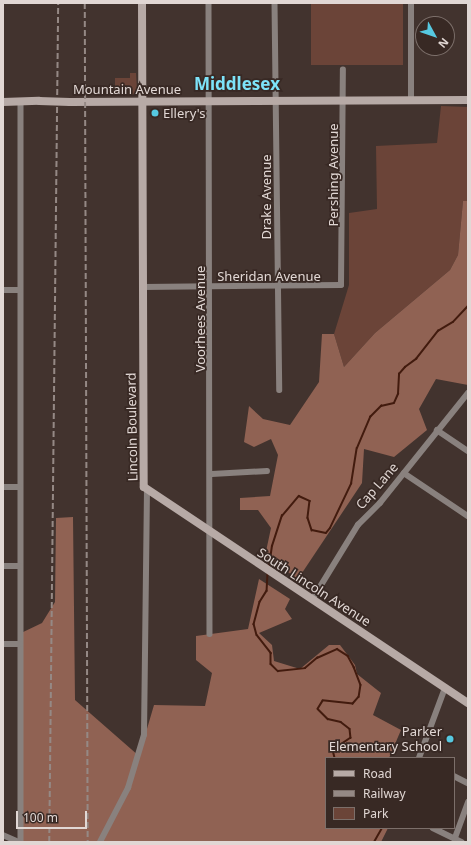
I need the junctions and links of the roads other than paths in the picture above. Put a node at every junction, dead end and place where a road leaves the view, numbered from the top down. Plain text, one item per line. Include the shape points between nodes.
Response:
1 (142, 3) edge
2 (209, 3) edge
3 (275, 3) edge
4 (411, 3) edge
5 (343, 70) dead end
6 (143, 100) junction
7 (277, 100) junction
8 (344, 100) junction
9 (411, 100) junction
10 (468, 100) edge
11 (21, 101) junction
12 (210, 101) junction
13 (3, 102) edge
14 (344, 281) joint
15 (212, 286) junction
16 (143, 287) junction
17 (277, 287) junction
18 (3, 290) edge
19 (19, 290) junction
20 (280, 390) dead end
21 (468, 393) edge
22 (438, 430) junction
23 (468, 451) edge
24 (267, 471) dead end
25 (404, 473) junction
26 (212, 474) junction
27 (3, 487) edge
28 (19, 487) junction
29 (147, 492) junction
30 (468, 516) edge
31 (211, 534) junction
32 (3, 566) edge
33 (20, 566) junction
34 (312, 600) junction
35 (210, 634) dead end
36 (3, 644) edge
37 (20, 644) junction
38 (445, 688) junction
39 (468, 703) edge
40 (419, 757) edge
41 (455, 776) edge
42 (468, 783) edge
43 (468, 802) edge
44 (436, 829) edge
45 (3, 836) edge
46 (454, 838) junction
47 (20, 842) edge
48 (100, 842) edge
49 (462, 842) edge

1 - 6 street, Lincoln Boulevard
2 - 12 street, Voorhees Avenue
3 - 7 street, Drake Avenue
4 - 9 street
5 - 8 street, Pershing Avenue
6 - 11 street, Mountain Avenue, bridge
6 - 12 street, Mountain Avenue
6 - 16 street, Lincoln Boulevard
7 - 8 street, Mountain Avenue
7 - 12 street, Mountain Avenue
7 - 17 street, Drake Avenue
8 - 9 street, Mountain Avenue
8 - 14 street, Pershing Avenue
9 - 10 street, Mountain Avenue
11 - 13 street, Mountain Avenue
11 - 19 street
12 - 15 street, Voorhees Avenue
14 - 17 street, Sheridan Avenue via 336,287
15 - 16 street, Sheridan Avenue
15 - 17 street, Sheridan Avenue
15 - 26 street, Voorhees Avenue
16 - 29 street, Lincoln Boulevard via 144,487
17 - 20 street, Drake Avenue
18 - 19 street
19 - 28 street
21 - 22 street, Cap Lane
22 - 23 street
22 - 25 street, Cap Lane
24 - 26 street
25 - 30 street
25 - 34 street, Cap Lane via 358,525
26 - 31 street, Voorhees Avenue
27 - 28 street
28 - 33 street
29 - 31 street, South Lincoln Avenue
29 - 48 street, Lincoln Boulevard via 144,735 128,788
31 - 34 street, South Lincoln Avenue
31 - 35 street, Voorhees Avenue
32 - 33 street
33 - 37 street
34 - 38 street, South Lincoln Avenue
36 - 37 street
37 - 47 street
38 - 39 street, South Lincoln Avenue
38 - 40 street
41 - 42 street
43 - 46 street
44 - 46 street
45 - 47 street
46 - 49 street

